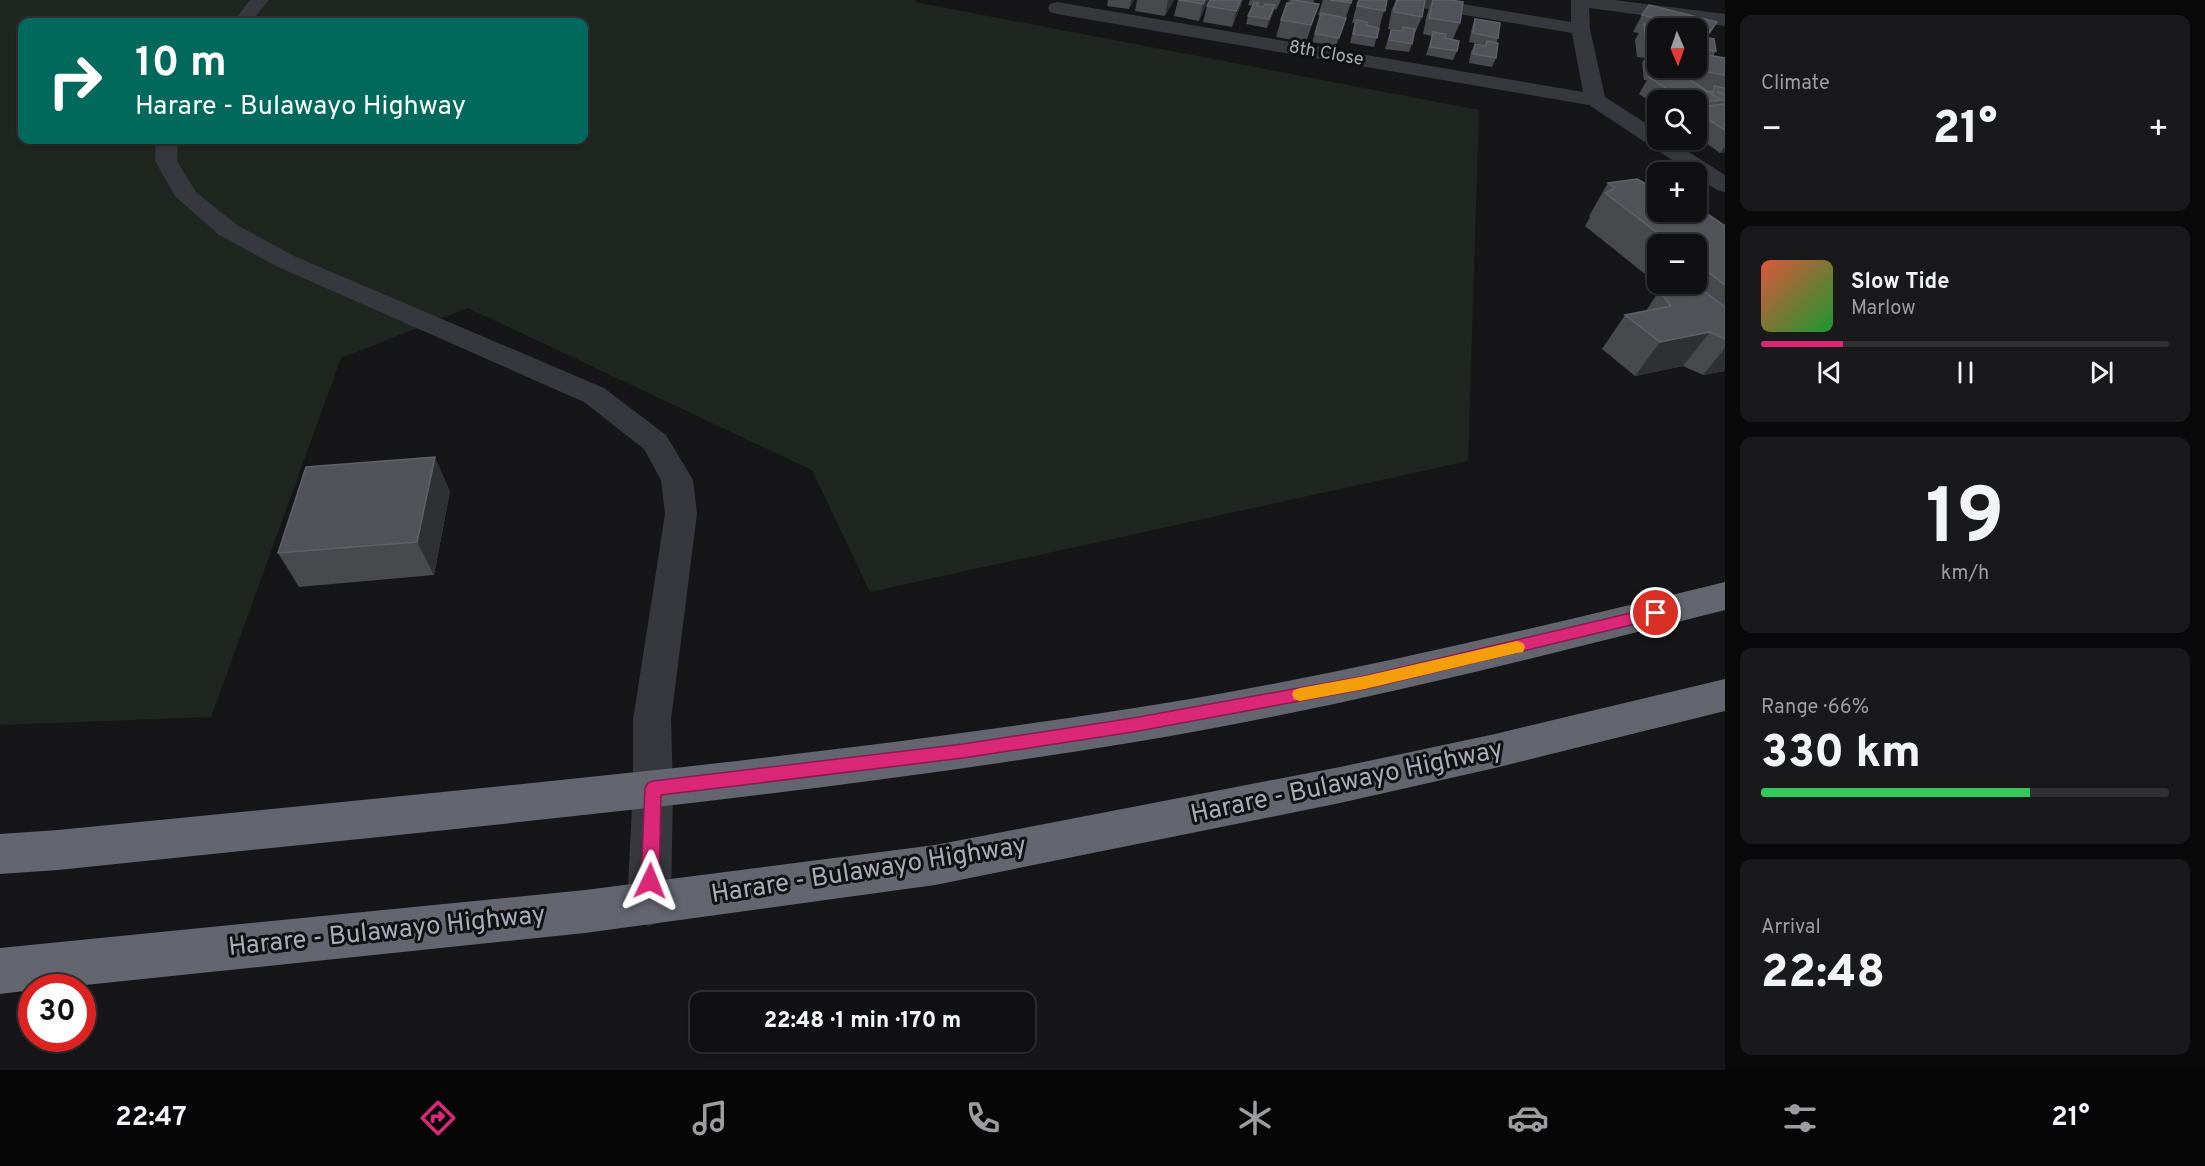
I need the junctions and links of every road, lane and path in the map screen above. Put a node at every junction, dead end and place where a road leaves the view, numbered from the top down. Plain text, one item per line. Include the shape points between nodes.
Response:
1 (260, 0) edge
2 (1404, 0) edge
3 (1580, 0) edge
4 (1057, 8) dead end
5 (245, 18) edge
6 (1725, 20) edge
7 (1581, 29) junction
8 (1595, 100) junction
9 (167, 144) edge
10 (1725, 185) edge
11 (1725, 596) edge
12 (1725, 695) edge
13 (653, 788) junction
14 (0, 854) edge
15 (649, 905) junction
16 (0, 971) edge

1 - 5 street
2 - 7 street
3 - 6 street
3 - 7 street
4 - 8 street, 8th Close
7 - 8 street
8 - 10 street
9 - 13 street via 166,161 187,196 228,230 285,261 594,395 655,442 677,480 681,514 652,720
11 - 13 highway via 1365,682 1133,725 963,751
12 - 15 highway, Harare - Bulawayo Highway via 1561,737 1183,818 936,864
13 - 14 highway
13 - 15 street
15 - 16 highway, Harare - Bulawayo Highway

